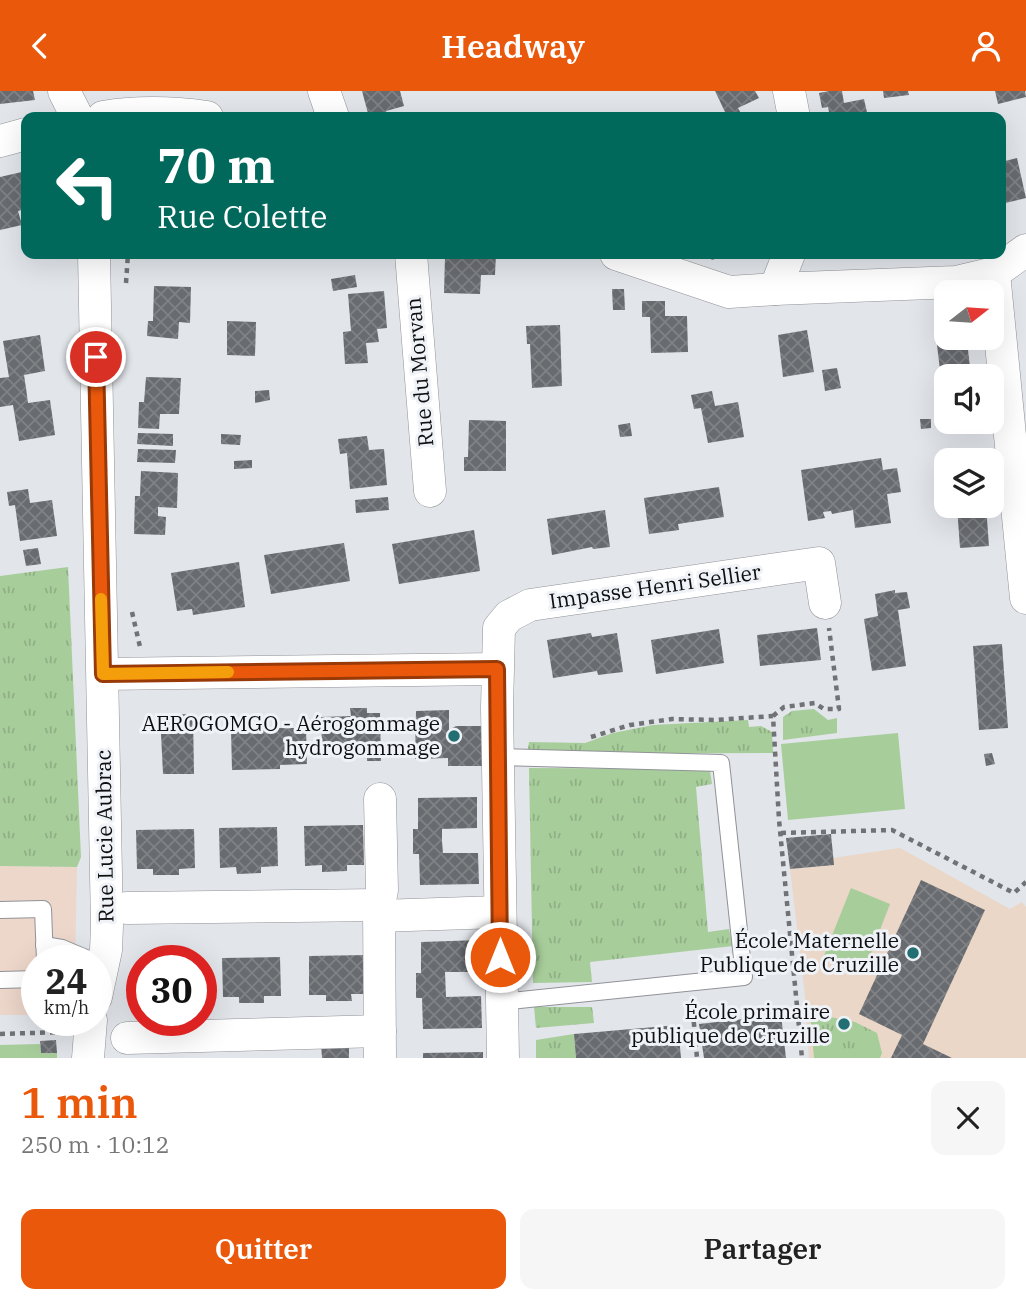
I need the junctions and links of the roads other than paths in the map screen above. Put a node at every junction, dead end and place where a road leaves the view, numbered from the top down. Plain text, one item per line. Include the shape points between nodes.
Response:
1 (64, 91) edge
2 (324, 91) edge
3 (789, 91) edge
4 (74, 112) edge
5 (332, 112) edge
6 (793, 112) edge
7 (21, 135) edge
8 (0, 141) edge
9 (1026, 250) edge
10 (94, 259) edge
11 (411, 259) edge
12 (631, 259) edge
13 (787, 259) edge
14 (994, 273) junction
15 (775, 289) junction
16 (430, 491) dead end
17 (1026, 599) edge
18 (825, 603) road end
19 (497, 669) junction
20 (103, 674) junction
21 (498, 757) junction
22 (380, 799) dead end
23 (127, 908) dead end
24 (0, 910) edge
25 (379, 911) junction
26 (499, 912) junction
27 (44, 945) edge
28 (103, 945) edge
29 (21, 979) edge
30 (0, 980) edge
31 (500, 1002) junction
32 (127, 1038) dead end
33 (380, 1045) edge
34 (503, 1058) edge

1 - 4 street
2 - 5 street
3 - 6 street
7 - 8 street
9 - 14 street
10 - 20 street, Rue Lucie Aubrac
11 - 16 street, Rue du Morvan
12 - 15 street via 729,292
13 - 15 street
14 - 15 street via 920,285
14 - 17 street
18 - 19 street, Impasse Henri Sellier via 819,563 530,605 509,616 499,628
19 - 20 street
19 - 21 street
20 - 28 street, Rue Lucie Aubrac via 107,926
21 - 26 street
21 - 31 lane via 721,764 744,977
22 - 25 street
23 - 25 street
24 - 27 lane via 43,909
25 - 26 street
25 - 33 street
26 - 31 street
29 - 30 lane
31 - 34 street
32 - 33 street

